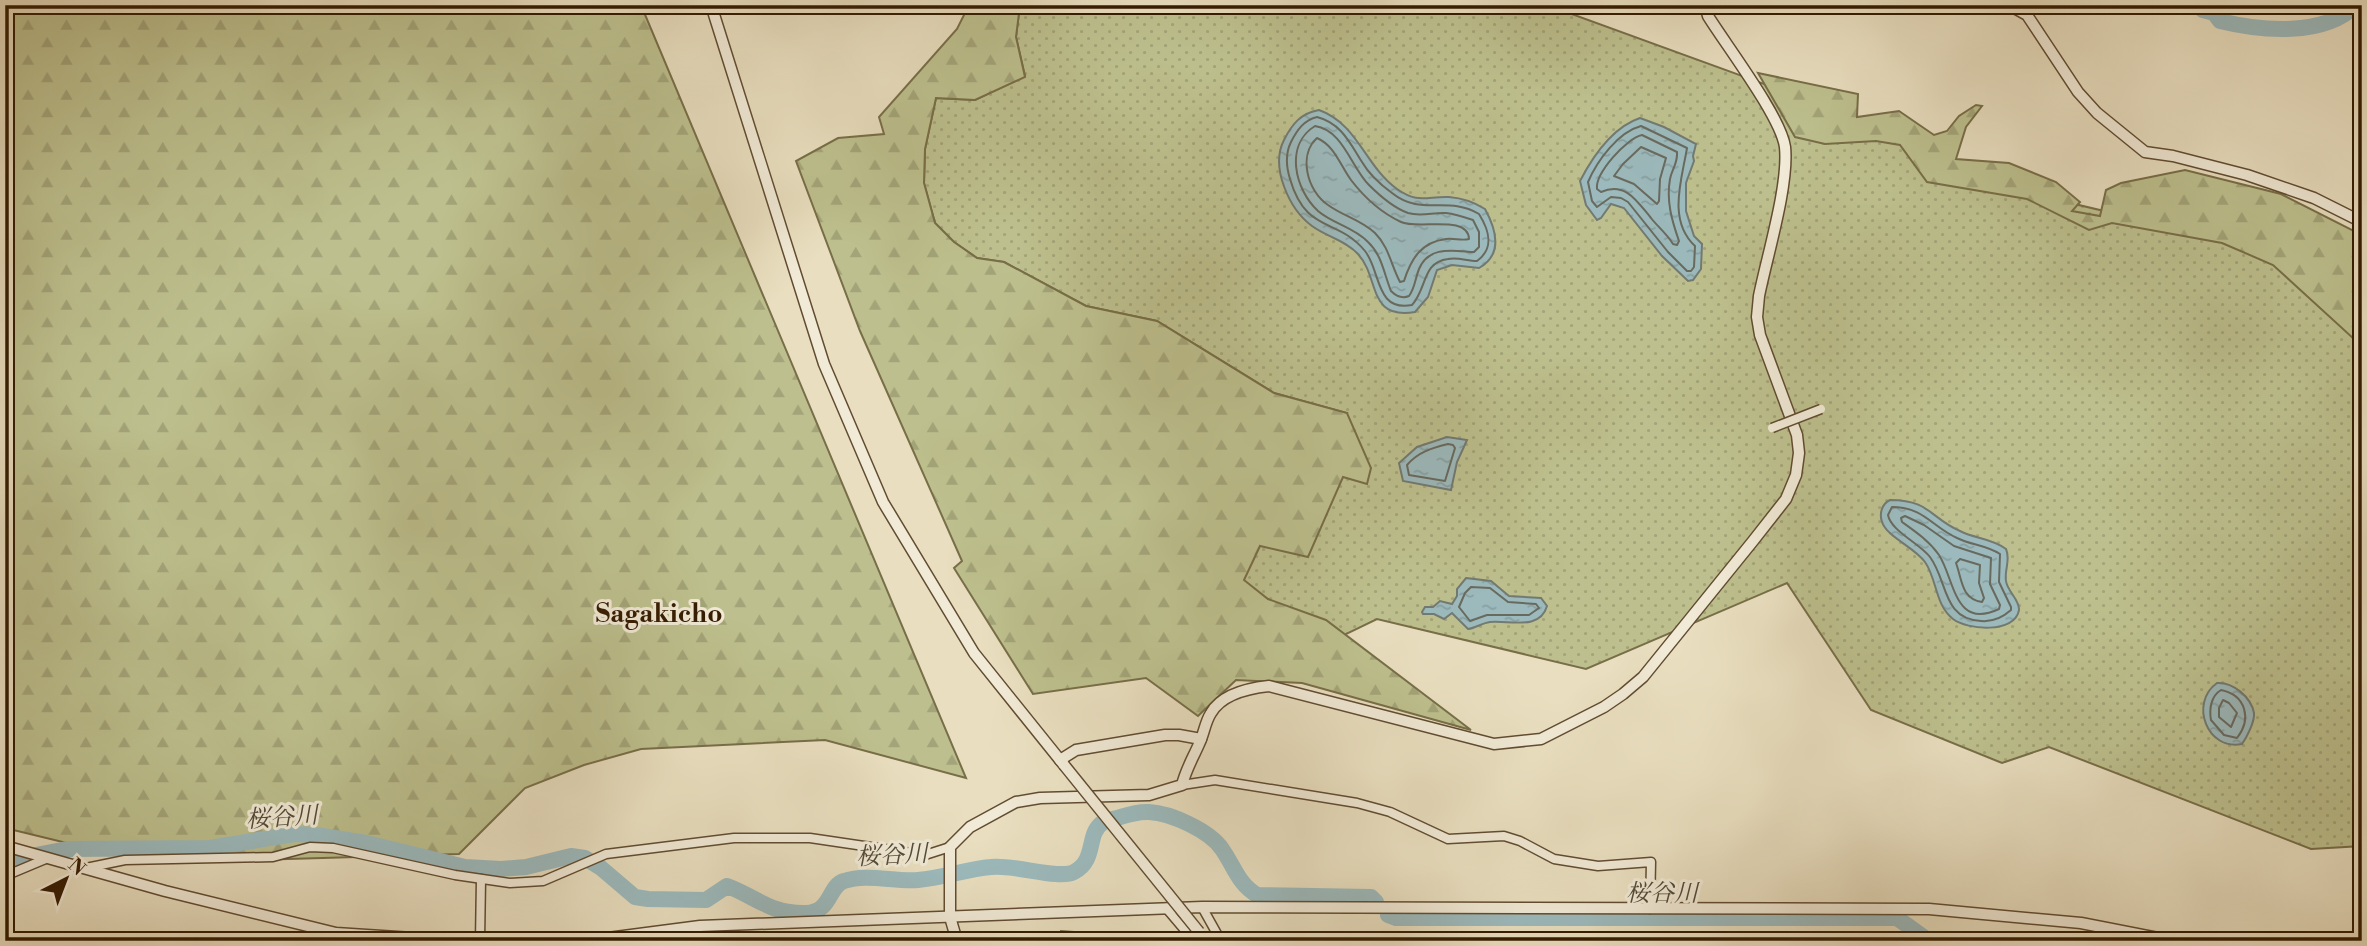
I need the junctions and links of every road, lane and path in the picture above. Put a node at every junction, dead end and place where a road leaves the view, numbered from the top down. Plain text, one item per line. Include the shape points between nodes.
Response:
1 (712, 5) edge
2 (1705, 5) edge
3 (2009, 5) edge
4 (2362, 222) edge
5 (1821, 409) dead end
6 (1772, 428) dead end
7 (1201, 740) junction
8 (1062, 762) junction
9 (1182, 785) junction
10 (5, 846) edge
11 (950, 847) junction
12 (48, 858) junction
13 (84, 868) junction
14 (5, 876) edge
15 (481, 879) junction
16 (1202, 907) junction
17 (1166, 908) junction
18 (1650, 909) junction
19 (950, 917) junction
20 (1200, 938) edge
21 (459, 941) edge
22 (480, 941) edge
23 (584, 941) edge
24 (957, 941) edge
25 (1221, 941) edge
26 (2173, 941) edge

1 - 8 street via 824,364 883,502 974,653
2 - 7 street via 1778,124 1785,145 1785,168 1757,317 1797,435 1796,475 1786,499 1643,677 1604,706 1541,739 1494,744 1269,686 1247,689 1222,701 1212,710
3 - 4 street via 2027,15 2084,99 2145,152 2248,175 2314,198
5 - 6 street, bridge
7 - 8 street via 1165,736 1076,750
7 - 9 street
8 - 20 street, bridge
9 - 11 street via 1149,795 1040,798 1016,803 970,827
9 - 18 street via 1216,780 1357,803 1390,812 1448,839 1504,836 1554,859 1598,866 1651,862
10 - 12 street
11 - 15 street via 926,855 810,838 734,838 606,854 543,881
11 - 19 street
12 - 13 street
12 - 14 street
13 - 15 street via 125,860 273,857 310,847
13 - 21 street via 336,933
15 - 22 street
16 - 17 street
16 - 18 street
16 - 25 street
17 - 19 street
17 - 20 street
18 - 26 street via 1929,909 2081,923
19 - 23 street via 701,926
19 - 24 street

